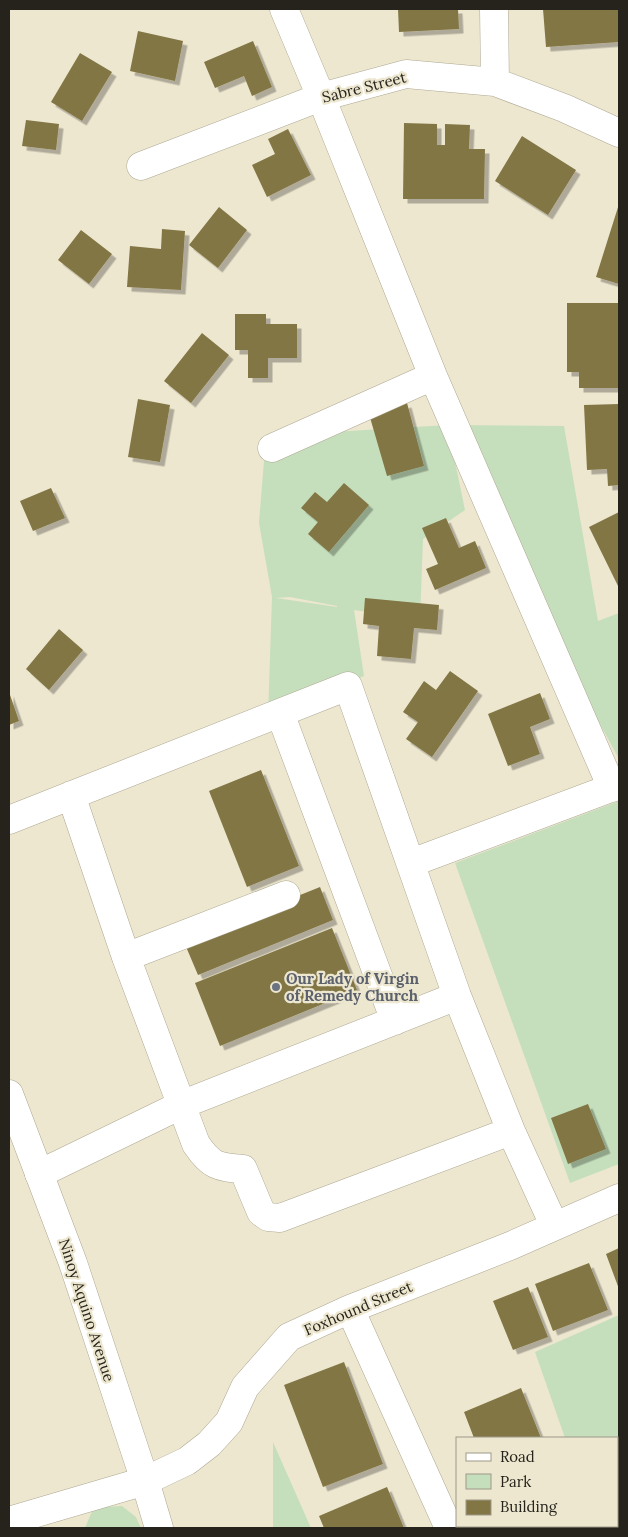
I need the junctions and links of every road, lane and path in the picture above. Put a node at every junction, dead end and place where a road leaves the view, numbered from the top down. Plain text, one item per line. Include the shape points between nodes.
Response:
1 (284, 9) edge
2 (494, 9) edge
3 (495, 82) junction
4 (321, 97) junction
5 (619, 134) edge
6 (141, 166) dead end
7 (433, 376) junction
8 (272, 448) dead end
9 (280, 713) junction
10 (615, 786) edge
11 (71, 795) junction
12 (9, 820) edge
13 (411, 863) junction
14 (286, 895) dead end
15 (126, 957) junction
16 (457, 996) junction
17 (394, 1021) junction
18 (9, 1094) edge
19 (181, 1105) junction
20 (511, 1130) junction
21 (39, 1174) junction
22 (619, 1198) edge
23 (554, 1226) junction
24 (350, 1309) junction
25 (145, 1482) junction
26 (9, 1522) edge
27 (159, 1528) edge
28 (450, 1528) edge

1 - 4 street
2 - 3 street
3 - 4 street, Sabre Street via 406,74
3 - 5 street, Sabre Street via 564,108
4 - 6 street, Sabre Street
4 - 7 street
7 - 8 street
7 - 10 street
9 - 11 street
9 - 13 street via 348,686
9 - 17 street
10 - 13 street
11 - 12 street
11 - 15 street
13 - 16 street
14 - 15 street
15 - 19 street
16 - 17 street
16 - 20 street
17 - 19 street
18 - 21 street, Ninoy Aquino Avenue
19 - 20 street via 205,1158 221,1167 243,1169 260,1212 280,1218
19 - 21 street
20 - 23 street
21 - 25 street, Ninoy Aquino Avenue via 73,1263
22 - 23 street, Foxhound Street
23 - 24 street, Foxhound Street
24 - 25 street, Foxhound Street via 289,1337 245,1387 229,1422 209,1444 187,1461
24 - 28 street
25 - 26 street, Foxhound Street
25 - 27 street, Ninoy Aquino Avenue

